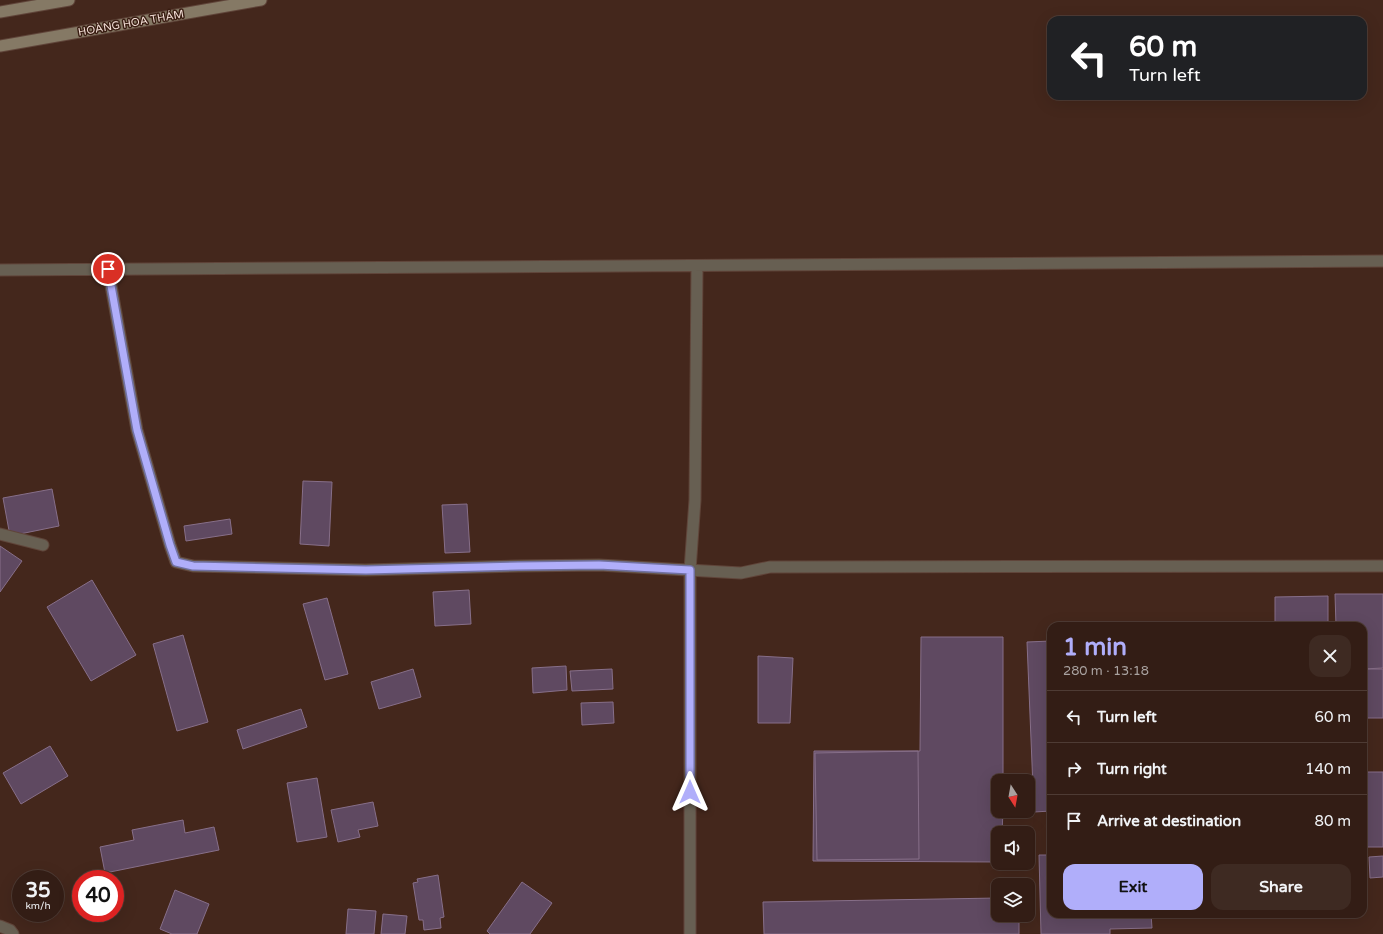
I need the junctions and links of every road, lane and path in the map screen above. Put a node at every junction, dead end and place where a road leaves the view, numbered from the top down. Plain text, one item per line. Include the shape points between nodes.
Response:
1 (69, 0) edge
2 (261, 0) edge
3 (0, 12) edge
4 (0, 46) edge
5 (1383, 261) edge
6 (697, 266) junction
7 (108, 269) junction
8 (0, 270) edge
9 (0, 534) edge
10 (43, 545) dead end
11 (1383, 566) edge
12 (690, 570) junction
13 (0, 926) edge
14 (13, 934) edge
15 (690, 934) edge

1 - 3 main road
2 - 4 main road, HOÀNG HOA THÁM
5 - 6 street
6 - 7 street
6 - 12 street via 695,500
7 - 8 street
7 - 12 street via 137,430 176,562 193,566 366,570 599,565
9 - 10 street
11 - 12 street via 770,567 741,573
12 - 15 street
13 - 14 street

